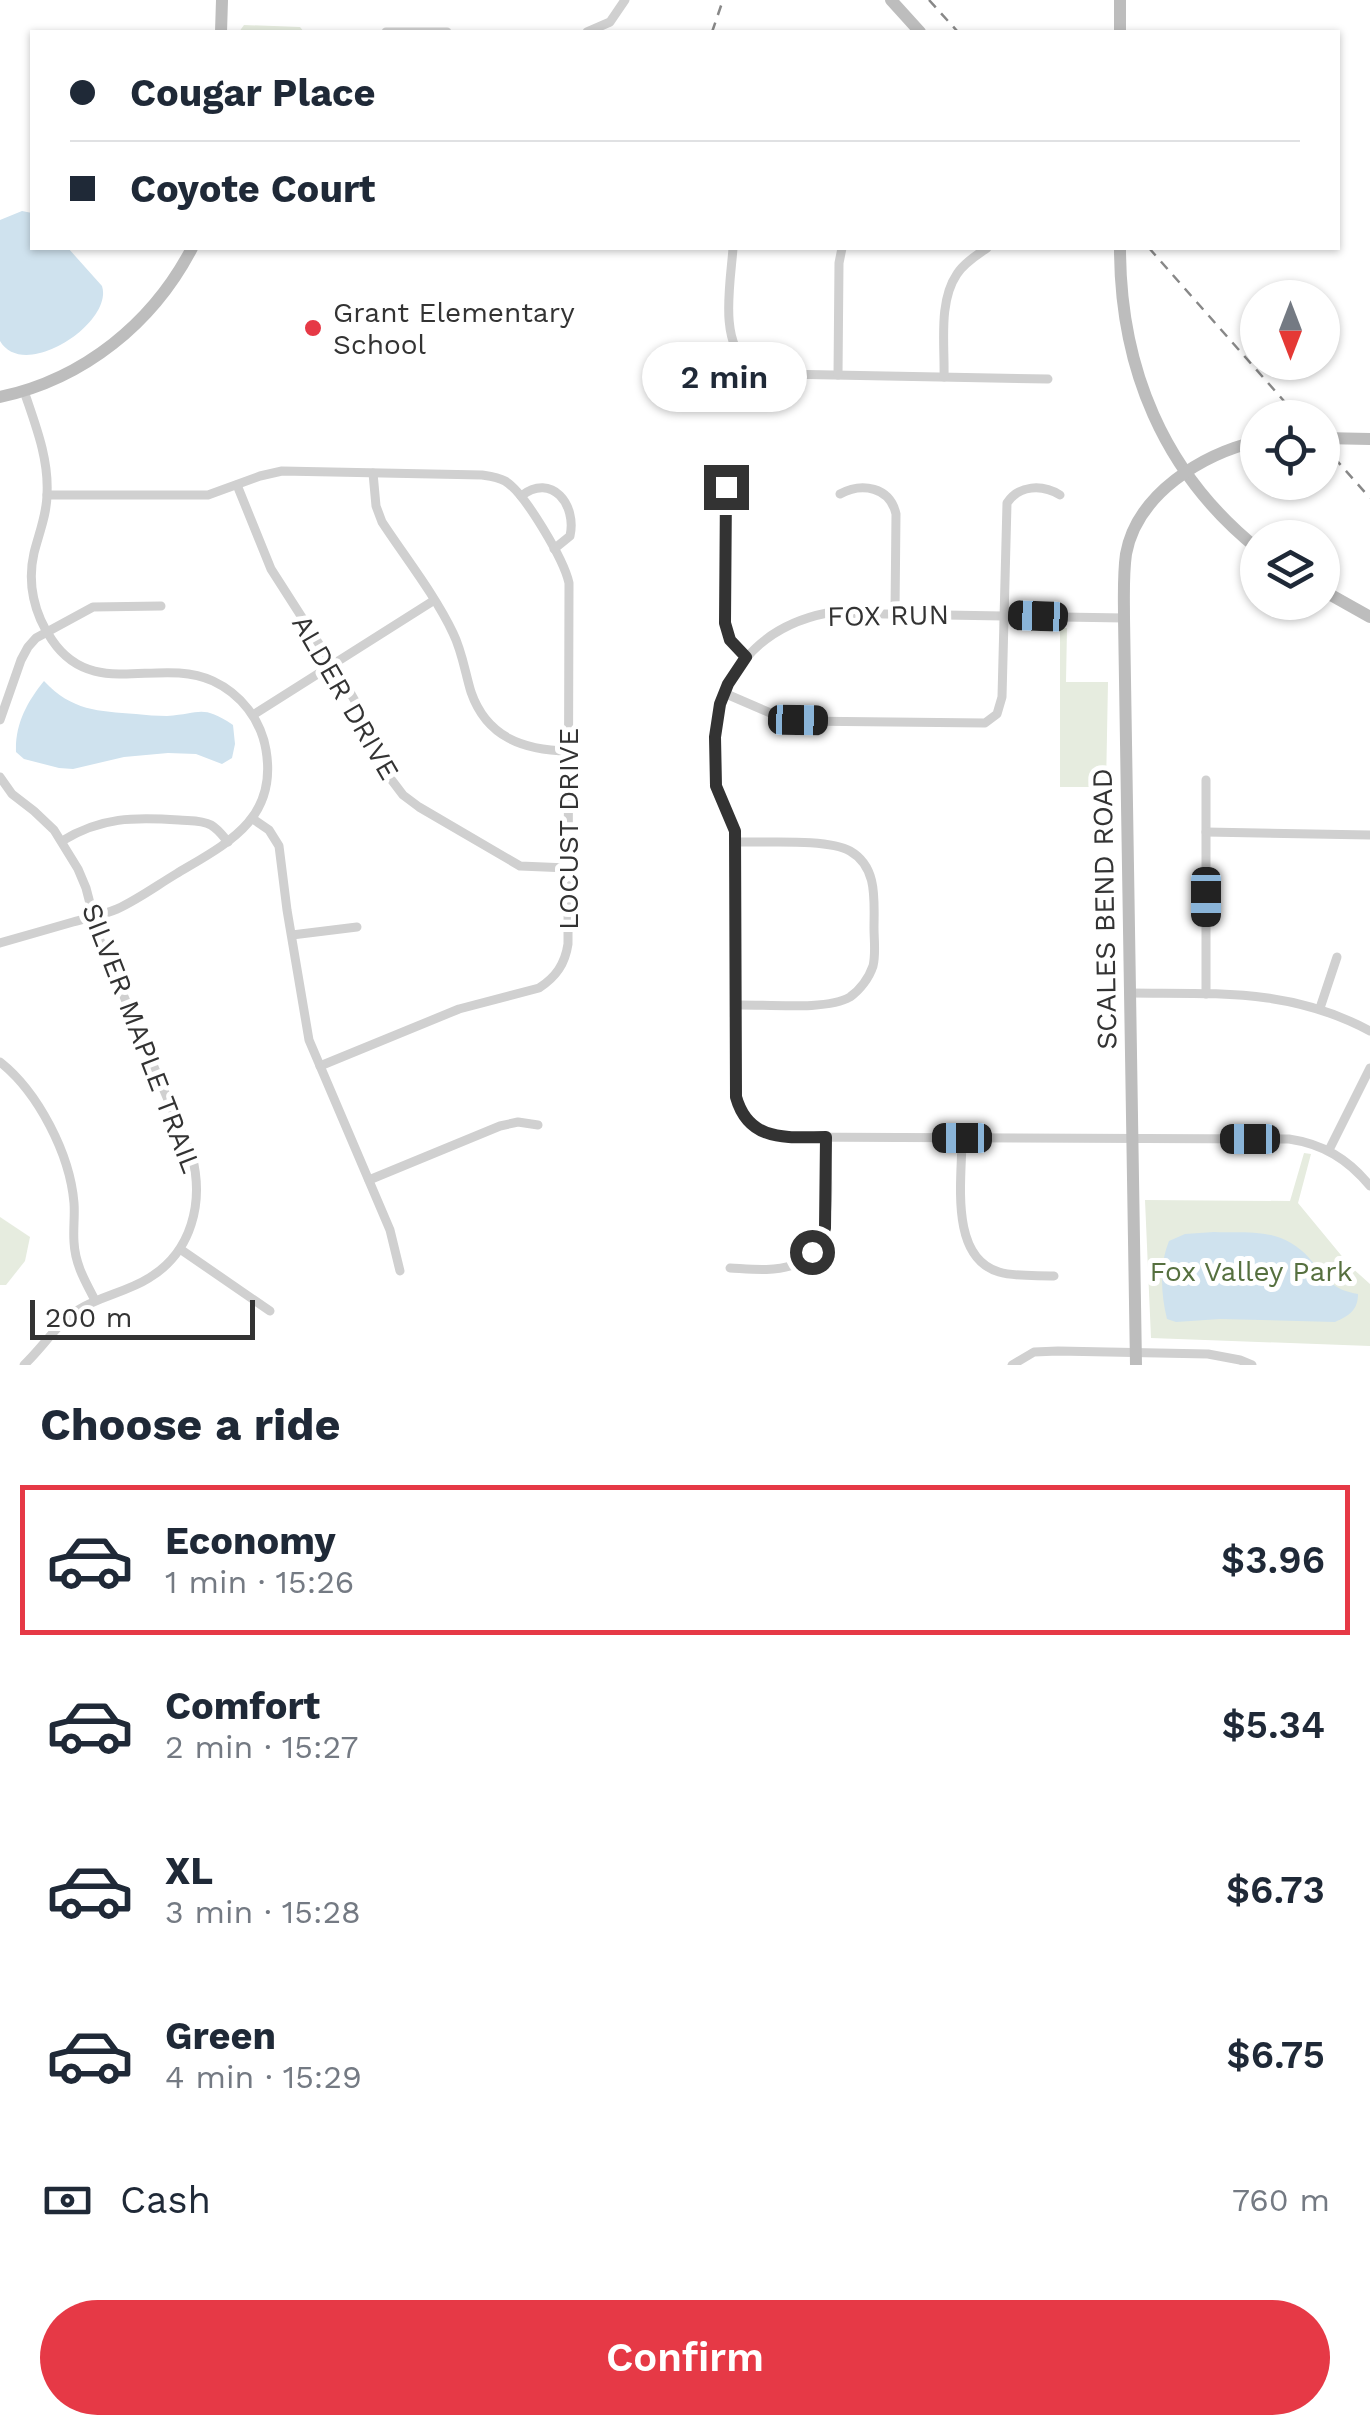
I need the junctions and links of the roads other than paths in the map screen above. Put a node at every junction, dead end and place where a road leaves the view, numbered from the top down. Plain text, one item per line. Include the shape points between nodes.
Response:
1 (222, 0) edge
2 (624, 0) edge
3 (892, 0) edge
4 (1120, 0) edge
5 (221, 25) edge
6 (592, 30) edge
7 (913, 30) edge
8 (1120, 30) edge
9 (191, 250) edge
10 (733, 250) edge
11 (842, 250) edge
12 (985, 250) edge
13 (1116, 250) edge
14 (838, 375) junction
15 (944, 377) junction
16 (1048, 379) dead end
17 (24, 390) junction
18 (0, 397) edge
19 (1340, 438) edge
20 (1370, 439) edge
21 (1240, 445) edge
22 (373, 473) junction
23 (1185, 474) junction
24 (236, 485) junction
25 (726, 487) dead end
26 (840, 494) dead end
27 (48, 495) junction
28 (1060, 495) dead end
29 (521, 496) junction
30 (1240, 532) edge
31 (554, 549) junction
32 (1340, 600) edge
33 (433, 601) junction
34 (161, 606) dead end
35 (895, 612) junction
36 (1003, 615) junction
37 (1124, 618) junction
38 (1370, 618) edge
39 (47, 632) junction
40 (746, 657) junction
41 (333, 665) junction
42 (724, 693) junction
43 (252, 714) junction
44 (0, 720) edge
45 (568, 751) junction
46 (0, 777) edge
47 (1206, 780) dead end
48 (252, 820) junction
49 (1206, 832) junction
50 (1370, 835) edge
51 (62, 842) junction
52 (228, 842) junction
53 (735, 842) junction
54 (568, 868) junction
55 (92, 916) junction
56 (357, 927) dead end
57 (292, 935) junction
58 (0, 943) edge
59 (1337, 956) dead end
60 (1130, 994) junction
61 (1206, 994) junction
62 (735, 1004) junction
63 (1320, 1008) junction
64 (1370, 1031) edge
65 (0, 1062) edge
66 (320, 1066) junction
67 (1370, 1068) edge
68 (538, 1125) dead end
69 (826, 1137) junction
70 (962, 1138) junction
71 (1133, 1139) junction
72 (1329, 1150) junction
73 (368, 1180) junction
74 (1370, 1186) edge
75 (180, 1249) junction
76 (730, 1268) dead end
77 (400, 1270) dead end
78 (1054, 1276) dead end
79 (95, 1300) junction
80 (270, 1311) dead end
81 (1136, 1358) edge
82 (1224, 1361) edge
83 (24, 1365) edge
84 (1012, 1365) edge
85 (1252, 1365) edge

1 - 5 street
2 - 6 street via 610,22
3 - 7 street
4 - 8 street
9 - 17 street via 167,291 123,336 79,367
10 - 14 street via 728,323 748,364 780,374
11 - 14 street
12 - 15 street via 958,272 948,292
13 - 23 street via 1140,383
14 - 15 street
15 - 16 street
17 - 18 street
17 - 27 street via 44,453
19 - 20 street
21 - 23 street, SCALES BEND ROAD
22 - 24 street via 282,471
22 - 29 street via 493,477
22 - 33 street via 382,522
23 - 30 street
23 - 37 street, SCALES BEND ROAD via 1150,504 1133,532
24 - 27 street via 196,496
24 - 41 street, ALDER DRIVE via 271,569
25 - 40 street via 725,623
26 - 35 street via 877,490 892,500
27 - 39 street via 32,573
28 - 36 street via 1025,489 1006,503
29 - 31 street, LOCUST DRIVE
29 - 31 street via 545,488 566,502 570,536
31 - 45 street, LOCUST DRIVE via 568,583
32 - 38 street
33 - 41 street
33 - 45 street via 454,636 483,717 529,748
34 - 39 street via 93,606
35 - 36 street, FOX RUN
35 - 40 street, FOX RUN via 812,616 773,633
36 - 37 street, FOX RUN
36 - 42 street via 1000,707 985,723 798,720
37 - 60 street, SCALES BEND ROAD
39 - 43 street via 86,669 198,675 224,686
39 - 44 street via 21,660
40 - 42 street, FOX RUN
41 - 43 street
41 - 54 street, ALDER DRIVE via 378,762 403,794 520,866
42 - 53 street, FOX RUN via 714,776
43 - 48 street via 268,770
45 - 54 street, LOCUST DRIVE
46 - 51 street, SILVER MAPLE TRAIL
47 - 49 street
48 - 52 street
48 - 57 street via 279,846
49 - 50 street
49 - 61 street
51 - 52 street via 100,823 150,818 208,823
51 - 55 street, SILVER MAPLE TRAIL
52 - 55 street via 122,906
53 - 62 street, FOX RUN
53 - 62 street via 832,844 860,858 874,894 872,967 850,997 832,1004
54 - 66 street, LOCUST DRIVE via 567,955 549,982 459,1009
55 - 58 street
55 - 75 street, SILVER MAPLE TRAIL via 192,1156 196,1207
56 - 57 street
57 - 66 street via 304,1021
59 - 63 street
60 - 61 street
60 - 71 street, SCALES BEND ROAD
61 - 63 street
62 - 69 street, FOX RUN via 736,1097 744,1115 770,1135
63 - 64 street
65 - 79 street via 32,1094 67,1168 77,1261
66 - 73 street
67 - 72 street
68 - 73 street via 518,1122 483,1132
69 - 70 street, FOX RUN
69 - 76 street via 825,1228 818,1244 791,1266
70 - 71 street, FOX RUN
70 - 78 street via 962,1224 970,1250 1000,1272
71 - 72 street, FOX RUN via 1289,1139
71 - 81 street, SCALES BEND ROAD
72 - 74 street
73 - 77 street
75 - 79 street via 148,1279
75 - 80 street
79 - 83 street via 58,1327
81 - 82 street
81 - 84 street via 1044,1351
82 - 85 street

